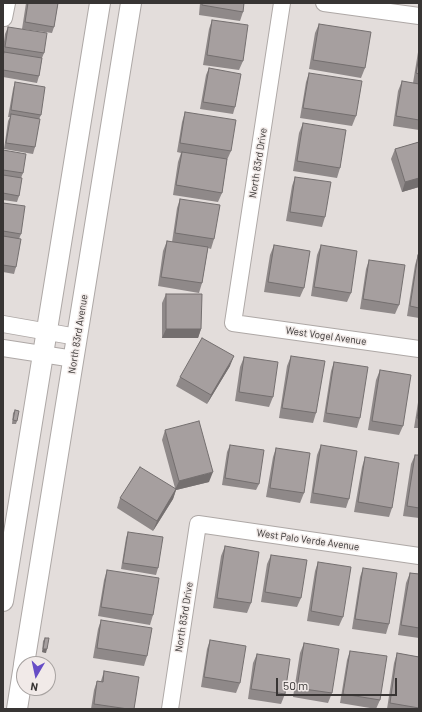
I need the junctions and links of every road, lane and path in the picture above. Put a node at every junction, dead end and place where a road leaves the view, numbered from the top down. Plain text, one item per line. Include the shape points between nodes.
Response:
1 (100, 3) edge
2 (131, 3) edge
3 (282, 3) edge
4 (324, 3) edge
5 (419, 16) edge
6 (233, 323) joint
7 (3, 324) edge
8 (46, 331) junction
9 (77, 336) junction
10 (3, 348) edge
11 (419, 349) edge
12 (42, 354) junction
13 (74, 359) junction
14 (198, 524) joint
15 (419, 556) edge
16 (3, 601) edge
17 (25, 656) edge
18 (19, 696) edge
19 (17, 709) edge
20 (170, 709) edge

1 - 8 main road
2 - 9 main road, North 83rd Avenue
3 - 6 street, North 83rd Drive
4 - 5 street
6 - 11 street, West Vogel Avenue
7 - 8 street
8 - 9 street
8 - 12 main road
9 - 13 main road, North 83rd Avenue
10 - 12 street
12 - 13 street
12 - 16 main road
13 - 17 main road, North 83rd Avenue
14 - 15 street, West Palo Verde Avenue
14 - 20 street, North 83rd Drive
18 - 19 main road, North 83rd Avenue

